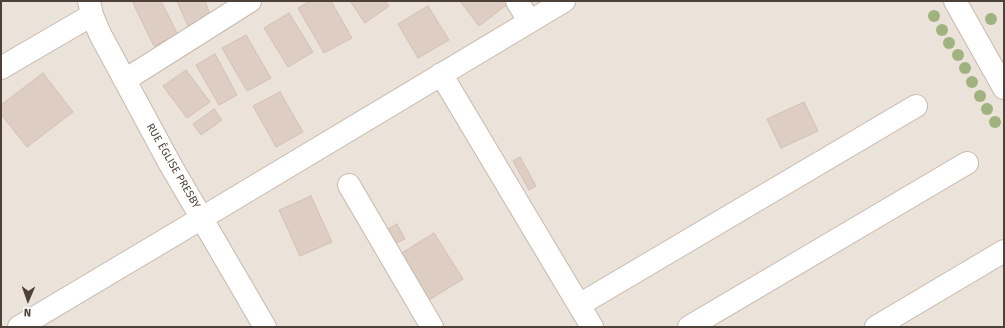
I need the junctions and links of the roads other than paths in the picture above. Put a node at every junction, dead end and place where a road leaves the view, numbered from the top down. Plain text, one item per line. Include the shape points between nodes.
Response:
1 (250, 1) edge
2 (517, 1) edge
3 (564, 1) edge
4 (955, 1) edge
5 (90, 8) edge
6 (529, 21) junction
7 (1, 68) edge
8 (441, 74) junction
9 (125, 80) junction
10 (1004, 88) edge
11 (916, 106) dead end
12 (967, 163) dead end
13 (349, 185) dead end
14 (202, 218) junction
15 (1004, 252) edge
16 (579, 305) junction
17 (19, 327) edge
18 (265, 327) edge
19 (432, 327) edge
20 (592, 327) edge
21 (689, 327) edge
22 (876, 327) edge

1 - 9 street
2 - 6 street
3 - 6 street
4 - 10 street
5 - 7 street
5 - 9 street, RUE ÉGLISE PRESBY via 100,34
6 - 8 street
8 - 14 street
8 - 16 street
9 - 14 street, RUE ÉGLISE PRESBY
11 - 16 street
12 - 21 street
13 - 19 street
14 - 17 street
14 - 18 street, RUE ÉGLISE PRESBY
15 - 22 street
16 - 20 street

